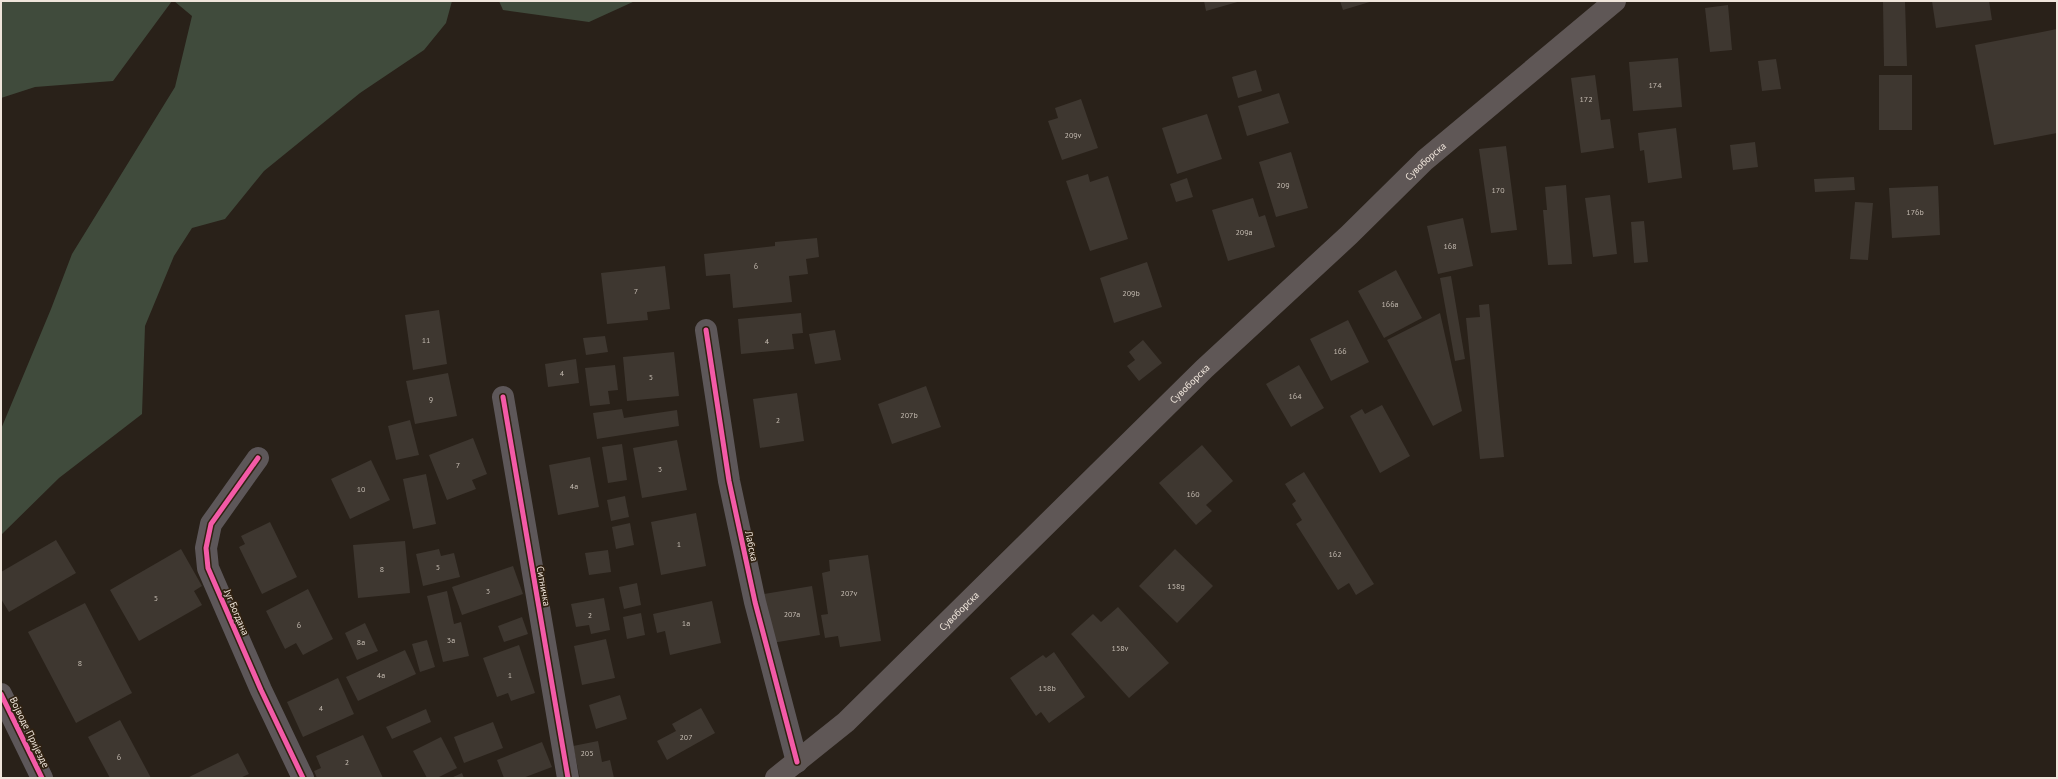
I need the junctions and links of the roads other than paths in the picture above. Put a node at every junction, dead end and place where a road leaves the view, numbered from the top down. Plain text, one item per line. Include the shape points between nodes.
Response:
1 (1615, 1) edge
2 (706, 330) dead end
3 (503, 397) dead end
4 (258, 458) dead end
5 (1, 694) edge
6 (797, 762) junction
7 (42, 778) edge
8 (303, 778) edge
9 (568, 778) edge
10 (776, 778) edge

1 - 6 main road, Сувоборска via 1425,160 1349,235 1204,369 846,722
2 - 6 street, Лабска via 728,481 755,602
3 - 9 street, Ситничка
4 - 8 street, Југ Богдана via 211,524 206,548 208,568
5 - 7 street, Војводе Пријезде
6 - 10 main road, Сувоборска

